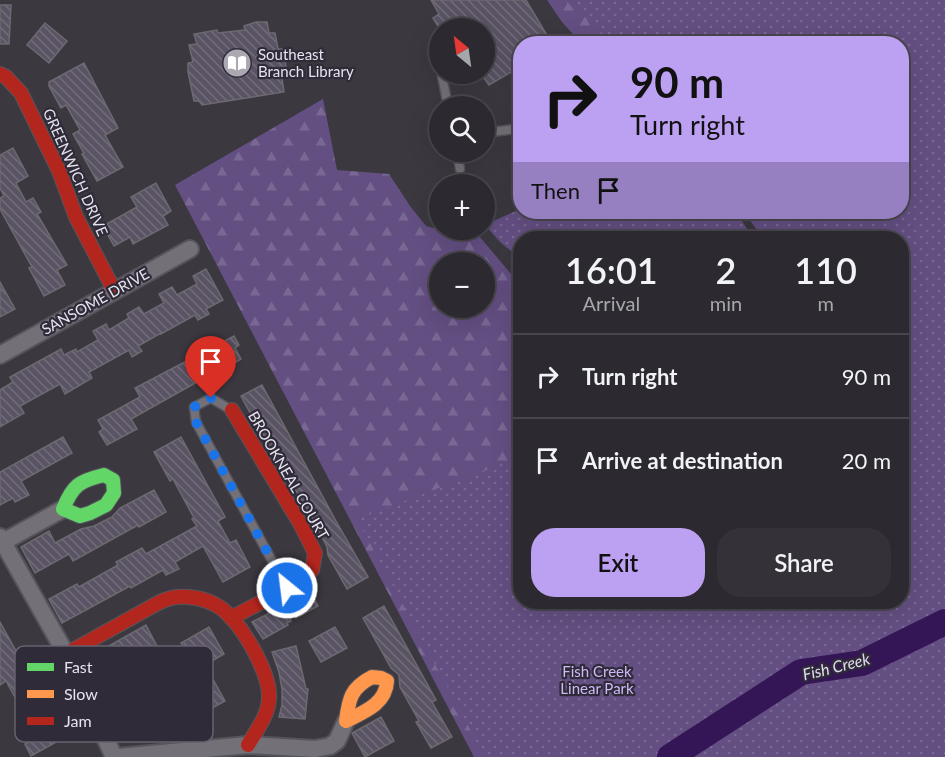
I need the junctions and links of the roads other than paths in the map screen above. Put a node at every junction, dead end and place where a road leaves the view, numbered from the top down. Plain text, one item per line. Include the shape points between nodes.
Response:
1 (0, 74) edge
2 (513, 129) edge
3 (495, 132) edge
4 (459, 162) edge
5 (460, 170) dead end
6 (190, 249) dead end
7 (114, 290) junction
8 (0, 355) edge
9 (232, 410) joint
10 (63, 509) dead end
11 (2, 539) edge
12 (287, 588) junction
13 (231, 618) junction
14 (62, 646) edge
15 (80, 646) edge
16 (346, 721) dead end
17 (109, 742) edge
18 (248, 745) junction
19 (116, 757) edge

1 - 7 street, GREENWICH DRIVE via 21,93 59,171 76,218
2 - 3 lane
4 - 5 lane
6 - 7 street, SANSOME DRIVE
7 - 8 street, SANSOME DRIVE
9 - 12 street, BROOKNEAL COURT via 315,553 312,570
9 - 12 lane via 211,398 194,407 196,422
10 - 11 street
11 - 14 street
12 - 13 street, BROOKNEAL COURT
13 - 15 street via 217,605 194,598 172,598
13 - 18 street via 268,681 270,702
16 - 18 street via 337,741 330,746 315,749
17 - 19 street
18 - 19 street

